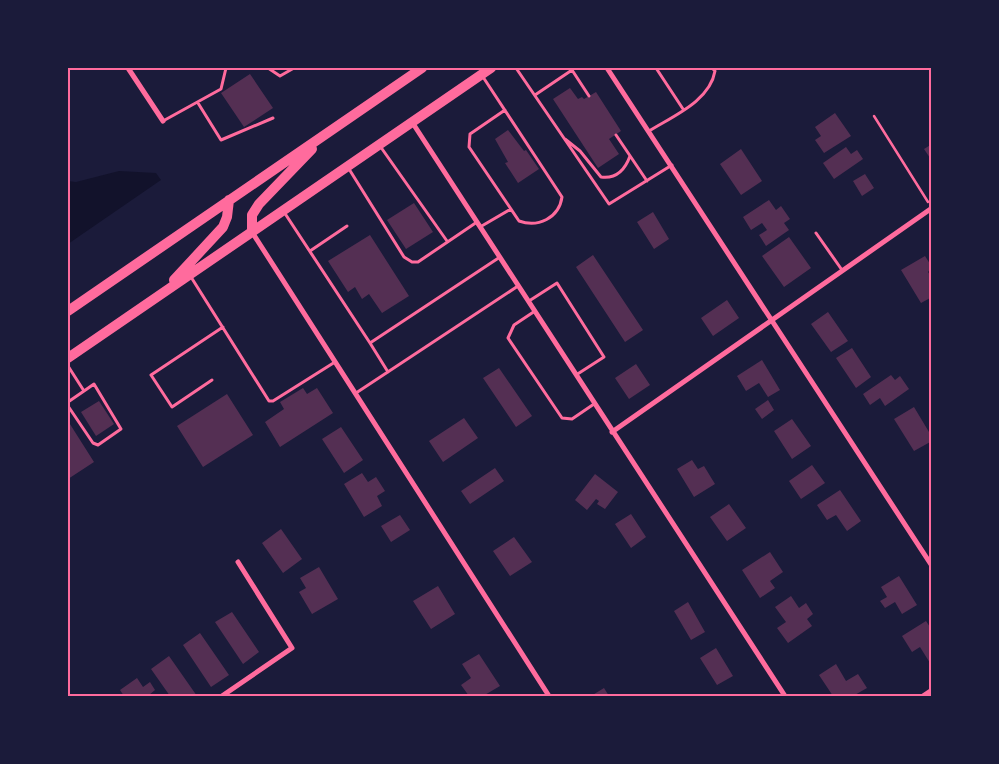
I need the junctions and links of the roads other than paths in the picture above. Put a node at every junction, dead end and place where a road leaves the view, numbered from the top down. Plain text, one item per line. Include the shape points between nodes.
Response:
1 (128, 68) edge
2 (226, 68) edge
3 (268, 68) edge
4 (294, 68) edge
5 (422, 68) edge
6 (491, 68) edge
7 (516, 68) edge
8 (607, 68) edge
9 (656, 68) edge
10 (712, 68) edge
11 (482, 74) junction
12 (535, 95) junction
13 (589, 96) dead end
14 (198, 103) junction
15 (683, 109) junction
16 (505, 110) junction
17 (273, 118) dead end
18 (163, 121) joint
19 (412, 122) junction
20 (649, 131) junction
21 (329, 132) junction
22 (616, 135) dead end
23 (562, 137) junction
24 (379, 144) junction
25 (630, 156) junction
26 (347, 166) junction
27 (672, 166) junction
28 (646, 181) junction
29 (229, 200) junction
30 (932, 208) edge
31 (511, 209) junction
32 (283, 210) junction
33 (477, 222) junction
34 (348, 226) dead end
35 (480, 227) junction
36 (252, 232) junction
37 (816, 233) dead end
38 (447, 241) junction
39 (310, 251) junction
40 (500, 257) junction
41 (842, 270) junction
42 (189, 274) junction
43 (518, 286) junction
44 (161, 294) junction
45 (528, 302) junction
46 (68, 311) edge
47 (535, 311) junction
48 (772, 319) junction
49 (223, 327) junction
50 (370, 343) junction
51 (68, 358) edge
52 (335, 362) junction
53 (68, 366) edge
54 (388, 372) junction
55 (576, 376) junction
56 (212, 380) dead end
57 (84, 391) junction
58 (356, 393) junction
59 (68, 402) edge
60 (594, 404) junction
61 (68, 406) edge
62 (612, 432) junction
63 (238, 562) dead end
64 (932, 566) edge
65 (932, 690) edge
66 (222, 696) edge
67 (549, 696) edge
68 (785, 696) edge
69 (923, 696) edge

1 - 18 street
2 - 14 lane via 221,89
3 - 4 lane via 280,76
5 - 21 highway
6 - 11 highway
7 - 12 lane
8 - 20 street
9 - 15 lane
10 - 15 lane via 715,71 713,82 705,94
11 - 16 lane
11 - 19 highway
12 - 13 lane via 572,70
12 - 23 lane
14 - 17 lane via 221,140
14 - 18 lane
15 - 20 lane
16 - 31 lane via 470,134 468,147
16 - 31 lane via 562,197 557,212 540,223 529,225 519,221
19 - 24 highway
19 - 33 street
20 - 27 street
21 - 29 highway
21 - 36 highway via 259,204 252,215
22 - 25 lane
23 - 25 lane via 580,151 601,177 609,178 620,172
23 - 28 lane via 609,204
24 - 26 highway
24 - 38 lane
25 - 28 lane
26 - 32 highway
26 - 38 lane via 404,257 418,262
27 - 28 lane
27 - 48 street
29 - 44 highway via 228,217 223,227
29 - 46 highway
30 - 41 street
31 - 35 lane
32 - 36 highway
32 - 39 lane
33 - 35 street
33 - 38 lane
34 - 39 lane
35 - 40 street
36 - 42 highway
36 - 52 street
37 - 41 lane
39 - 50 lane
40 - 43 street
40 - 50 lane
41 - 48 street
42 - 44 highway
42 - 49 lane
43 - 45 street
43 - 54 lane
44 - 51 highway
45 - 47 street
45 - 55 lane via 557,283 604,357
47 - 55 street
47 - 60 lane via 514,325 508,338 562,418 572,418
48 - 62 street
48 - 64 street
49 - 52 lane via 269,400 273,401
49 - 56 lane via 151,375 172,407
50 - 54 lane
52 - 58 street
53 - 57 lane
54 - 58 lane
55 - 60 street
57 - 59 lane
57 - 61 lane via 94,384 121,430 98,445 93,443
58 - 67 street
60 - 62 street
62 - 68 street
63 - 66 street via 292,648
65 - 69 street

